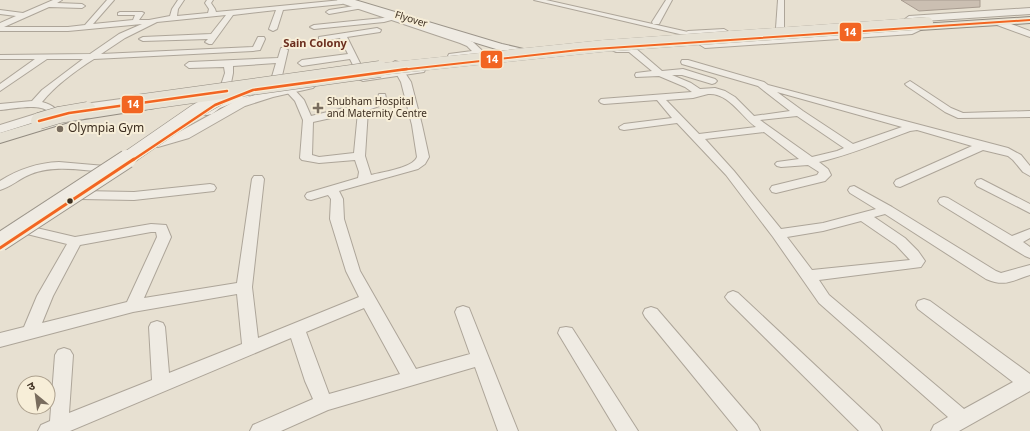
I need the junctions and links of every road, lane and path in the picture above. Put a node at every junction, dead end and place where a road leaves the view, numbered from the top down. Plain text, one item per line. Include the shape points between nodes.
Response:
1 (73, 0) edge
2 (111, 0) edge
3 (181, 0) edge
4 (210, 0) edge
5 (537, 0) edge
6 (559, 0) edge
7 (669, 0) edge
8 (781, 0) edge
9 (345, 1) edge
10 (60, 3) edge
11 (82, 6) dead end
12 (361, 7) junction
13 (280, 8) junction
14 (0, 12) edge
15 (1030, 12) edge
16 (320, 13) dead end
17 (120, 14) dead end
18 (24, 15) junction
19 (212, 15) junction
20 (229, 16) junction
21 (392, 17) junction
22 (1030, 17) edge
23 (173, 18) junction
24 (1030, 20) edge
25 (643, 21) junction
26 (656, 22) junction
27 (1000, 22) junction
28 (137, 25) junction
29 (924, 25) junction
30 (0, 26) edge
31 (314, 27) dead end
32 (87, 28) junction
33 (780, 28) junction
34 (0, 29) edge
35 (273, 29) dead end
36 (377, 30) dead end
37 (706, 33) junction
38 (688, 34) junction
39 (1030, 34) edge
40 (342, 35) junction
41 (214, 36) junction
42 (144, 39) dead end
43 (322, 39) dead end
44 (261, 40) dead end
45 (477, 40) junction
46 (324, 49) dead end
47 (284, 50) dead end
48 (202, 52) junction
49 (528, 53) junction
50 (91, 56) junction
51 (353, 56) junction
52 (0, 57) edge
53 (44, 57) junction
54 (486, 57) junction
55 (281, 60) junction
56 (328, 60) junction
57 (685, 62) dead end
58 (302, 63) dead end
59 (228, 64) junction
60 (189, 65) dead end
61 (398, 68) junction
62 (359, 69) junction
63 (659, 73) junction
64 (639, 75) dead end
65 (276, 80) junction
66 (712, 81) dead end
67 (761, 84) junction
68 (910, 84) dead end
69 (0, 88) edge
70 (229, 89) junction
71 (289, 89) junction
72 (253, 90) junction
73 (698, 92) junction
74 (382, 96) dead end
75 (659, 97) junction
76 (604, 101) dead end
77 (35, 104) junction
78 (140, 106) junction
79 (0, 107) edge
80 (363, 108) junction
81 (86, 112) junction
82 (799, 113) junction
83 (1030, 114) edge
84 (57, 116) junction
85 (752, 119) junction
86 (308, 120) junction
87 (679, 120) junction
88 (39, 123) junction
89 (624, 127) dead end
90 (917, 127) junction
91 (0, 129) edge
92 (765, 129) junction
93 (0, 133) edge
94 (697, 137) junction
95 (0, 138) edge
96 (164, 139) junction
97 (982, 146) junction
98 (852, 148) junction
99 (1014, 155) junction
100 (359, 156) junction
101 (1030, 158) edge
102 (810, 161) junction
103 (780, 164) dead end
104 (105, 169) junction
105 (1030, 172) edge
106 (258, 180) dead end
107 (364, 180) junction
108 (900, 183) dead end
109 (981, 183) dead end
110 (0, 186) edge
111 (210, 188) dead end
112 (776, 189) dead end
113 (332, 190) junction
114 (854, 190) dead end
115 (81, 195) junction
116 (311, 196) dead end
117 (944, 201) dead end
118 (1030, 209) edge
119 (888, 210) junction
120 (863, 216) junction
121 (28, 230) junction
122 (778, 234) junction
123 (1030, 234) edge
124 (0, 236) edge
125 (75, 241) junction
126 (0, 242) edge
127 (1012, 242) junction
128 (0, 248) edge
129 (1030, 253) edge
130 (1030, 270) edge
131 (808, 276) junction
132 (244, 287) junction
133 (733, 297) dead end
134 (368, 300) junction
135 (924, 305) dead end
136 (133, 306) junction
137 (463, 312) dead end
138 (651, 313) dead end
139 (157, 327) dead end
140 (297, 330) junction
141 (30, 332) junction
142 (566, 333) dead end
143 (0, 340) edge
144 (251, 348) junction
145 (64, 355) dead end
146 (480, 358) junction
147 (412, 378) junction
148 (1029, 383) edge
149 (161, 385) junction
150 (324, 403) junction
151 (964, 419) junction
152 (54, 429) edge
153 (260, 431) edge
154 (508, 431) edge
155 (628, 431) edge
156 (750, 431) edge
157 (872, 431) edge
158 (941, 431) edge

1 - 10 street
2 - 32 street
3 - 23 street
4 - 19 street via 208,3 212,8
5 - 25 street
6 - 25 street
7 - 26 street
8 - 33 street
9 - 12 street
9 - 13 street
9 - 45 main road, Flyover
10 - 11 street
10 - 18 street via 47,5
12 - 16 street
12 - 21 street
13 - 20 street
13 - 35 street
14 - 18 street
15 - 29 main road via 940,20
15 - 33 street
17 - 28 street via 140,13
18 - 30 street
19 - 20 street
19 - 23 street
20 - 28 street
20 - 41 street
21 - 31 street
21 - 54 street via 463,41
22 - 29 main road
23 - 28 street
24 - 27 main road
25 - 26 street
25 - 38 street
26 - 37 street
27 - 29 main road
27 - 39 street
28 - 32 street
28 - 50 street
29 - 38 street via 912,30 705,45
29 - 49 main road, bridge via 715,36
29 - 72 main road, bridge via 900,29 572,51 370,73
32 - 34 street
33 - 37 street
36 - 40 street
37 - 38 street
40 - 43 street
40 - 51 street
41 - 42 street
41 - 48 street
44 - 48 street via 256,49
45 - 49 main road, Flyover
45 - 54 main road, Flyover via 494,50 494,54
46 - 56 street
47 - 55 street
48 - 50 street
49 - 54 main road, bridge
50 - 53 street
50 - 77 street via 57,81
51 - 56 street
51 - 62 street
52 - 53 street
53 - 69 street
54 - 61 street
54 - 63 street via 631,49
54 - 70 main road, bridge
55 - 59 street
55 - 65 street
56 - 58 street
57 - 67 street
59 - 60 street
59 - 70 street
61 - 62 street
61 - 71 street
61 - 107 street via 406,82 423,157 414,167
62 - 65 street
63 - 64 street
63 - 66 street via 683,72
63 - 73 street
65 - 70 street
67 - 82 street
67 - 90 street
68 - 83 street via 948,110 962,116
70 - 81 main road, bridge
70 - 84 street
70 - 126 main road, bridge
71 - 86 street via 299,100
71 - 96 street via 241,103 184,135
72 - 78 main road, bridge
72 - 96 main road via 215,106
73 - 75 street via 693,95
73 - 85 street via 722,92
74 - 80 street via 382,102
75 - 76 street
75 - 87 street
77 - 79 street
77 - 84 street via 49,106
78 - 81 main road
78 - 104 main road via 149,108 189,102 197,104
80 - 86 street
80 - 100 street
81 - 84 main road
81 - 88 main road, bridge via 69,113
82 - 85 street via 772,114
82 - 98 street
84 - 88 main road
84 - 91 street
85 - 92 street
86 - 100 street via 306,158 319,160
87 - 89 street
87 - 94 street
88 - 93 main road
88 - 95 main road
90 - 97 street
90 - 98 street
92 - 94 street
92 - 102 street
94 - 122 street via 730,173
96 - 115 main road
97 - 99 street
97 - 108 street
98 - 102 street via 841,154
99 - 101 street
99 - 105 street
100 - 107 street via 365,172
102 - 103 street
102 - 112 street via 824,171 825,175
104 - 110 street via 50,165 29,170
104 - 124 main road
106 - 132 street
107 - 113 street
109 - 118 street
111 - 115 street via 134,196
113 - 116 street
113 - 134 street via 337,199 337,219 353,271
114 - 119 street
115 - 121 main road
117 - 127 street
119 - 120 street
119 - 130 street via 1000,279
120 - 122 street via 823,227
120 - 131 street via 906,245 918,261 916,264
121 - 125 street
121 - 128 main road
122 - 131 street
123 - 127 street
125 - 136 street via 161,228 164,238
125 - 141 street via 45,296
127 - 129 street
131 - 151 street via 824,299
132 - 136 street
132 - 144 street
133 - 157 street
134 - 140 street
134 - 147 street
135 - 148 street
136 - 141 street
137 - 146 street
138 - 156 street
139 - 149 street
140 - 144 street
140 - 150 street
141 - 143 street
142 - 155 street
144 - 149 street
145 - 152 street
146 - 147 street
146 - 154 street
147 - 150 street
148 - 151 street
149 - 152 street
150 - 153 street
151 - 158 street

